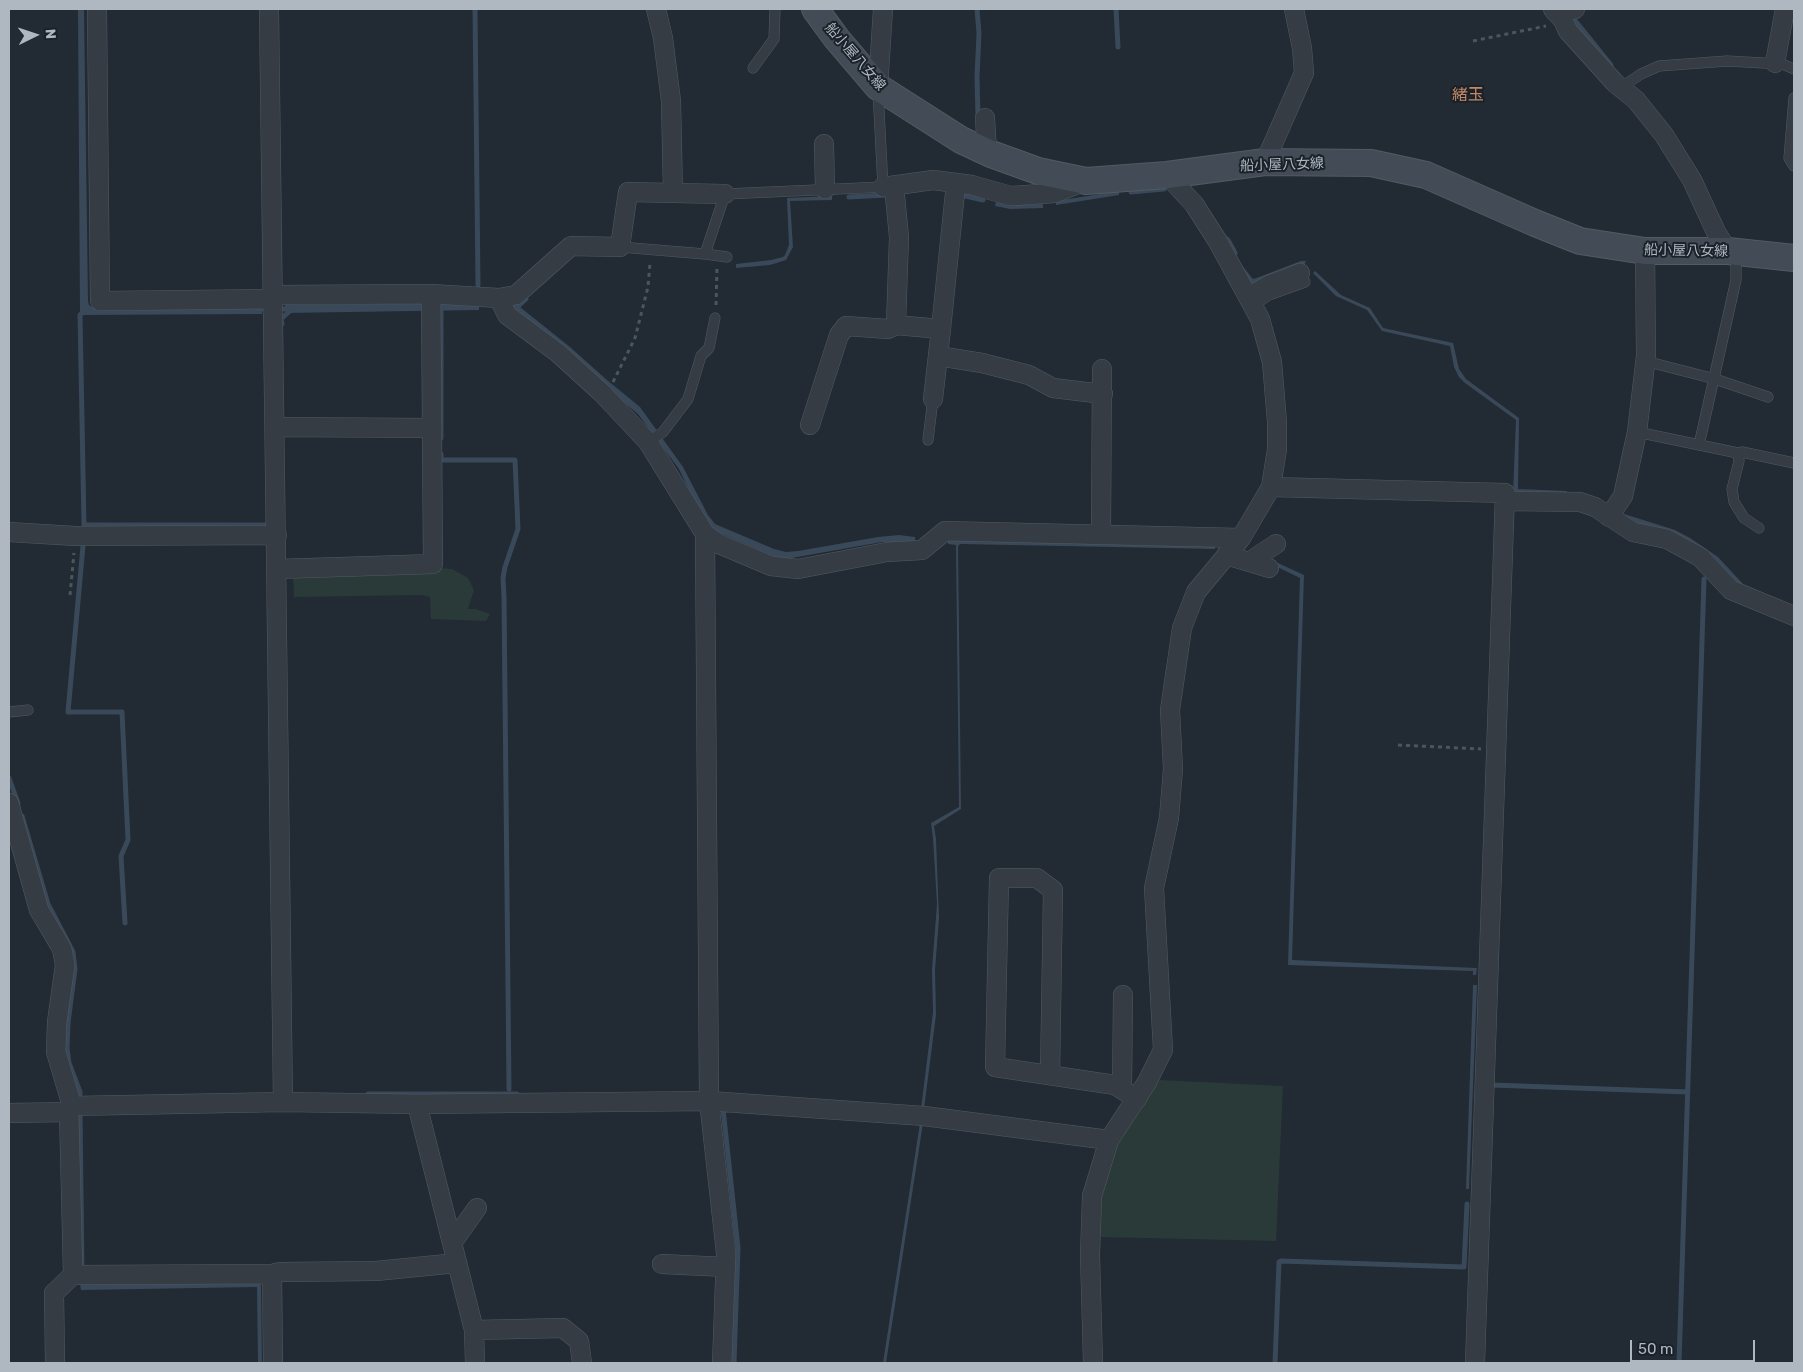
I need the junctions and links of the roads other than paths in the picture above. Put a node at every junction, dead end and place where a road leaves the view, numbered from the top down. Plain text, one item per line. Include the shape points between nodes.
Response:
1 (97, 9) edge
2 (269, 9) edge
3 (656, 9) edge
4 (775, 9) edge
5 (815, 9) edge
6 (883, 9) edge
7 (1294, 9) edge
8 (1786, 9) edge
9 (1562, 13) edge
10 (1775, 63) junction
11 (753, 68) dead end
12 (1794, 69) edge
13 (878, 88) junction
14 (1620, 88) junction
15 (1794, 98) edge
16 (986, 118) dead end
17 (824, 144) dead end
18 (987, 152) junction
19 (1265, 162) junction
20 (1794, 166) edge
21 (1167, 175) junction
22 (1086, 181) junction
23 (956, 183) junction
24 (888, 186) junction
25 (825, 190) junction
26 (673, 193) junction
27 (726, 194) junction
28 (620, 247) junction
29 (1645, 251) junction
30 (1732, 252) junction
31 (705, 254) junction
32 (722, 256) road end
33 (1794, 258) edge
34 (1303, 278) dead end
35 (431, 294) junction
36 (272, 297) junction
37 (498, 298) junction
38 (1250, 301) junction
39 (715, 318) road end
40 (896, 325) junction
41 (941, 329) junction
42 (938, 356) junction
43 (1645, 361) junction
44 (1102, 369) dead end
45 (1715, 379) junction
46 (1102, 394) junction
47 (1768, 397) dead end
48 (932, 400) joint
49 (810, 425) dead end
50 (274, 427) junction
51 (432, 428) junction
52 (1637, 432) junction
53 (928, 440) dead end
54 (648, 442) junction
55 (1700, 445) junction
56 (1738, 453) junction
57 (1794, 463) edge
58 (1271, 487) junction
59 (1505, 501) junction
60 (1609, 517) junction
61 (1759, 528) dead end
62 (9, 532) edge
63 (705, 534) junction
64 (1101, 534) junction
65 (276, 535) junction
66 (1241, 538) junction
67 (1276, 544) dead end
68 (1226, 555) junction
69 (1249, 562) junction
70 (1269, 568) dead end
71 (277, 569) junction
72 (1794, 616) edge
73 (28, 710) dead end
74 (9, 712) edge
75 (9, 803) edge
76 (1123, 994) dead end
77 (1050, 1075) junction
78 (1129, 1094) junction
79 (709, 1100) junction
80 (283, 1102) junction
81 (417, 1104) junction
82 (70, 1109) junction
83 (9, 1113) edge
84 (1109, 1140) junction
85 (477, 1208) dead end
86 (452, 1243) junction
87 (458, 1263) junction
88 (662, 1264) dead end
89 (726, 1267) junction
90 (272, 1274) junction
91 (73, 1275) junction
92 (474, 1330) junction
93 (55, 1363) edge
94 (273, 1363) edge
95 (474, 1363) edge
96 (582, 1363) edge
97 (722, 1363) edge
98 (1093, 1363) edge
99 (1476, 1363) edge

1 - 36 street via 100,301
2 - 36 street
3 - 26 street via 671,102
4 - 11 lane via 774,39
5 - 13 main road, 船小屋八女線
6 - 13 street
7 - 19 street via 1304,73
8 - 10 street
9 - 14 street via 1568,31
10 - 12 lane
10 - 14 lane via 1727,61 1659,66
13 - 18 main road, 船小屋八女線 via 961,140
13 - 24 lane
14 - 30 street via 1636,100 1664,135 1692,180 1716,232
15 - 20 lane via 1789,158
16 - 18 street
17 - 25 street
18 - 22 main road, 船小屋八女線 via 1038,171
19 - 21 main road, 船小屋八女線
19 - 29 main road, 船小屋八女線 via 1371,163 1426,175 1580,241
21 - 22 main road, 船小屋八女線
21 - 38 street via 1194,204
22 - 23 street via 1055,193 1011,196
23 - 24 street via 933,180
23 - 41 street
24 - 25 lane
24 - 40 street via 899,236
25 - 27 lane
26 - 27 street
26 - 28 street via 628,192
27 - 31 lane
28 - 31 lane
28 - 37 street via 571,246 516,295
29 - 30 main road, 船小屋八女線
29 - 43 street
30 - 33 main road, 船小屋八女線
30 - 45 lane via 1736,280
31 - 32 lane
34 - 38 street via 1269,285
35 - 36 street
35 - 37 street
35 - 51 street
36 - 50 street
37 - 54 street via 507,315 558,353
38 - 58 street via 1260,319 1272,362 1277,449
39 - 54 lane via 709,348 702,356 688,400 663,432
40 - 41 street
40 - 49 street via 888,329 846,326 839,335
41 - 42 street
42 - 46 street via 982,362 1029,375 1052,388
42 - 48 street
43 - 45 lane
43 - 52 street
44 - 46 street
45 - 47 lane
45 - 55 lane
46 - 64 street
48 - 53 lane
50 - 51 street
50 - 65 street
51 - 71 street via 433,564
52 - 55 lane
52 - 60 street via 1622,496
54 - 63 street
55 - 56 lane
56 - 57 lane
56 - 61 lane via 1732,489 1734,502 1744,518
58 - 59 street via 1505,493
58 - 66 street
59 - 60 street via 1580,502
59 - 99 street
60 - 72 street via 1633,532 1667,539 1700,557 1731,590
62 - 65 street via 75,536
63 - 64 street via 719,544 771,566 798,569 887,552 922,550 945,531
63 - 79 street
64 - 66 street
65 - 71 street
66 - 68 street
67 - 69 street
68 - 69 street
68 - 78 street via 1196,592 1182,628 1170,710 1173,769 1169,818 1154,888 1163,1050 1147,1082
69 - 70 street
71 - 80 street
73 - 74 lane
75 - 82 street via 39,910 62,949 66,965 56,1052
76 - 78 street
77 - 77 street via 995,1067 999,878 1037,878 1053,890
77 - 78 street via 1115,1084
78 - 84 street
79 - 81 street
79 - 84 street via 924,1116
79 - 89 street
80 - 81 street
80 - 82 street
81 - 86 street
82 - 83 street
82 - 91 street
84 - 98 street via 1092,1196
85 - 86 street
86 - 87 street
87 - 90 street via 376,1272
87 - 92 street
88 - 89 street
89 - 97 street
90 - 91 street
90 - 94 street
91 - 93 street via 54,1293
92 - 95 street
92 - 96 street via 563,1328 579,1341

